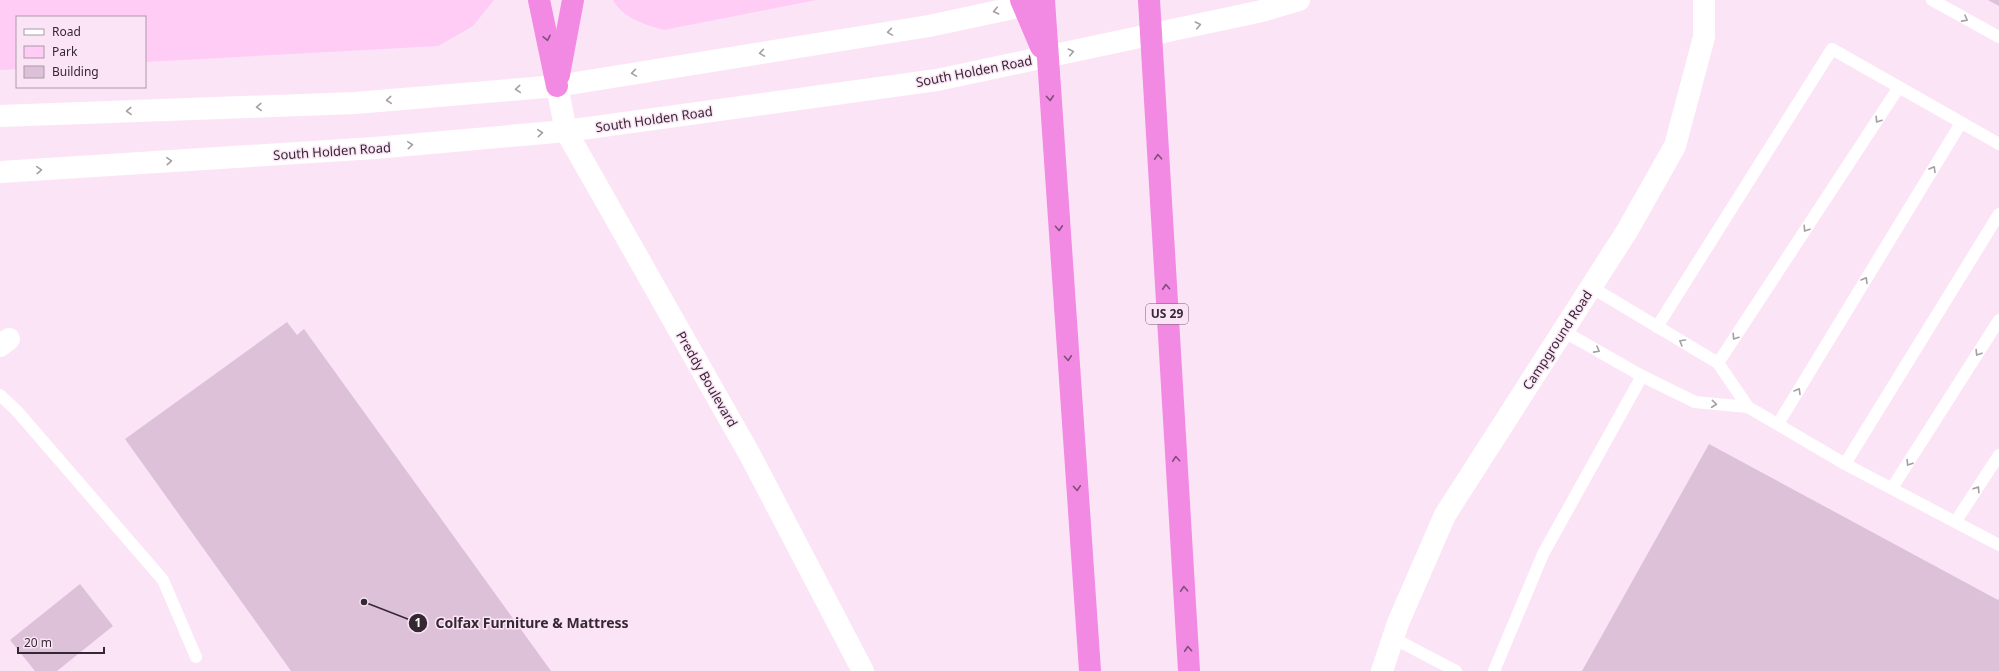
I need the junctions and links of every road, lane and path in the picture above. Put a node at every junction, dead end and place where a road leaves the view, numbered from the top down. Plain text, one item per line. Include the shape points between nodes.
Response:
1 (540, 0) edge
2 (573, 0) edge
3 (1021, 0) edge
4 (1044, 0) edge
5 (1048, 0) edge
6 (1149, 0) edge
7 (1299, 0) edge
8 (1704, 0) edge
9 (1932, 0) edge
10 (1999, 37) edge
11 (1047, 60) junction
12 (557, 86) junction
13 (1899, 87) junction
14 (0, 116) edge
15 (1961, 123) junction
16 (566, 131) junction
17 (1999, 144) edge
18 (0, 172) edge
19 (1999, 214) edge
20 (1591, 287) junction
21 (1999, 320) edge
22 (1657, 326) junction
23 (1563, 331) junction
24 (1718, 363) junction
25 (1642, 376) junction
26 (0, 394) edge
27 (1748, 408) junction
28 (1778, 424) junction
29 (1999, 455) edge
30 (1845, 464) junction
31 (1892, 488) junction
32 (1956, 521) junction
33 (1999, 545) edge
34 (1393, 638) junction
35 (196, 657) dead end
36 (863, 671) edge
37 (1090, 671) edge
38 (1189, 671) edge
39 (1382, 671) edge
40 (1456, 671) edge
41 (1494, 671) edge

1 -> 12 highway
2 - 12 highway
3 - 11 highway
4 - 11 highway
5 -> 12 main road via 929,26
38 -> 6 highway, US 29
16 -> 7 main road, South Holden Road via 937,80 1262,11
8 - 20 main road, Campground Road via 1704,38 1675,146 1627,231
9 -> 10 lane
11 -> 37 highway
12 -> 14 main road via 355,103
12 - 16 main road, Preddy Boulevard
13 - 15 lane
13 - 22 lane via 1832,49
13 -> 24 lane
15 - 17 lane
28 -> 15 lane
18 -> 16 main road, South Holden Road via 367,149
16 - 36 main road, Preddy Boulevard via 750,455
19 - 30 lane
20 - 22 lane
20 - 23 main road, Campground Road
21 -> 31 lane
24 -> 22 lane
23 -> 25 lane
23 - 34 main road, Campground Road via 1445,515
24 - 27 lane
25 -> 27 lane via 1696,402
25 - 41 lane via 1543,554
26 - 35 lane via 163,580
27 - 28 lane
28 - 30 lane
32 -> 29 lane
30 - 31 lane
31 - 32 lane
32 - 33 lane
34 - 39 main road, Campground Road
34 - 40 lane

